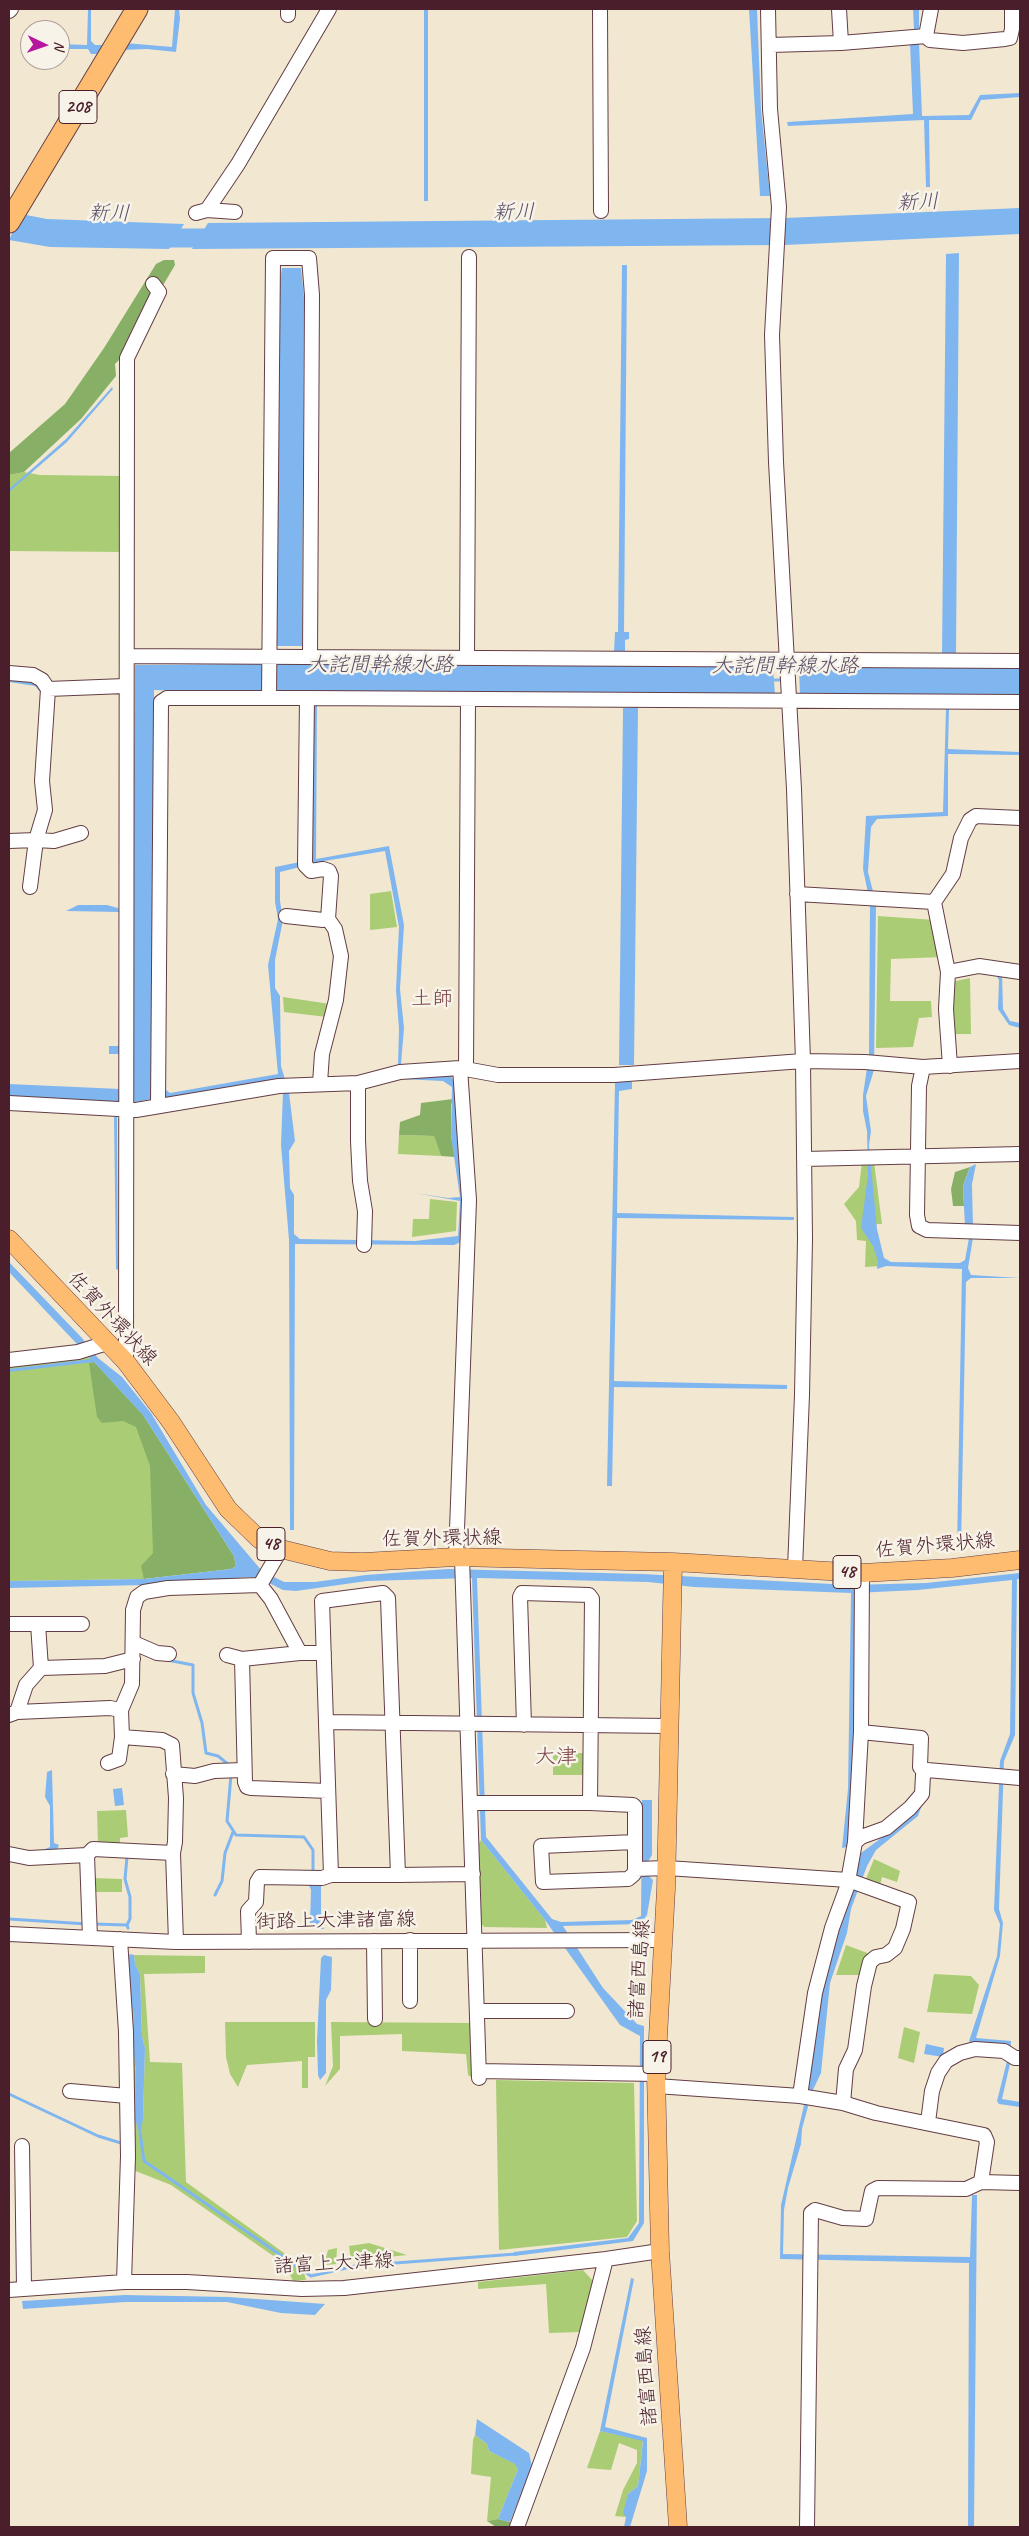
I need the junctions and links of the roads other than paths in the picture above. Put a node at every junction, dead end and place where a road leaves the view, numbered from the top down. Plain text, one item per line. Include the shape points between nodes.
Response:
1 (137, 9) edge
2 (329, 9) edge
3 (600, 9) edge
4 (768, 9) edge
5 (839, 9) edge
6 (931, 9) edge
7 (1012, 9) edge
8 (926, 36) junction
9 (841, 43) junction
10 (770, 45) junction
11 (601, 211) dead end
12 (235, 212) dead end
13 (14, 213) edge
14 (469, 257) dead end
15 (153, 284) dead end
16 (126, 656) junction
17 (270, 656) junction
18 (297, 656) junction
19 (467, 657) junction
20 (1020, 661) edge
21 (9, 673) edge
22 (787, 681) junction
23 (125, 686) junction
24 (48, 689) junction
25 (269, 698) junction
26 (307, 698) junction
27 (468, 699) junction
28 (1020, 702) edge
29 (1020, 818) edge
30 (81, 833) dead end
31 (36, 840) junction
32 (9, 841) edge
33 (30, 887) dead end
34 (798, 894) junction
35 (934, 902) junction
36 (286, 916) dead end
37 (328, 919) junction
38 (948, 972) junction
39 (1020, 972) edge
40 (803, 1061) junction
41 (1020, 1062) edge
42 (950, 1066) junction
43 (923, 1067) junction
44 (463, 1068) junction
45 (320, 1083) junction
46 (358, 1083) junction
47 (9, 1103) edge
48 (158, 1106) junction
49 (126, 1110) junction
50 (1020, 1154) edge
51 (918, 1156) junction
52 (804, 1160) junction
53 (1020, 1233) edge
54 (9, 1239) edge
55 (365, 1242) dead end
56 (101, 1346) junction
57 (9, 1360) edge
58 (126, 1362) junction
59 (281, 1549) junction
60 (460, 1560) junction
61 (1020, 1560) edge
62 (795, 1569) junction
63 (673, 1574) junction
64 (862, 1584) junction
65 (260, 1585) junction
66 (9, 1624) edge
67 (38, 1624) junction
68 (82, 1624) dead end
69 (134, 1644) junction
70 (300, 1653) junction
71 (324, 1653) junction
72 (169, 1654) dead end
73 (227, 1656) dead end
74 (133, 1659) junction
75 (242, 1659) junction
76 (41, 1668) junction
77 (121, 1710) junction
78 (13, 1714) edge
79 (326, 1722) junction
80 (393, 1723) junction
81 (476, 1725) junction
82 (524, 1725) junction
83 (591, 1725) junction
84 (669, 1726) junction
85 (861, 1732) junction
86 (122, 1737) junction
87 (108, 1762) dead end
88 (244, 1770) junction
89 (925, 1773) junction
90 (173, 1774) junction
91 (1020, 1778) edge
92 (328, 1791) junction
93 (479, 1803) junction
94 (590, 1803) junction
95 (635, 1842) junction
96 (855, 1842) junction
97 (172, 1853) junction
98 (9, 1854) edge
99 (87, 1854) junction
100 (659, 1868) junction
101 (635, 1869) junction
102 (473, 1874) junction
103 (332, 1875) junction
104 (398, 1875) junction
105 (854, 1882) junction
106 (89, 1928) junction
107 (9, 1934) edge
108 (120, 1939) junction
109 (410, 1940) junction
110 (476, 1940) junction
111 (663, 1940) junction
112 (374, 1941) junction
113 (176, 1942) junction
114 (249, 1942) junction
115 (410, 2001) dead end
116 (478, 2011) junction
117 (567, 2011) dead end
118 (375, 2019) dead end
119 (1012, 2055) edge
120 (648, 2077) junction
121 (70, 2091) dead end
122 (127, 2096) junction
123 (806, 2097) junction
124 (843, 2103) junction
125 (928, 2122) junction
126 (22, 2146) dead end
127 (981, 2182) junction
128 (1020, 2183) edge
129 (660, 2251) junction
130 (606, 2259) junction
131 (124, 2282) junction
132 (24, 2288) junction
133 (9, 2290) edge
134 (517, 2527) edge
135 (678, 2527) edge
136 (807, 2527) edge

1 - 13 highway, 208
2 - 12 street via 238,164 202,212
3 - 11 street
4 - 10 street
5 - 9 street
6 - 8 street
7 - 8 street via 1010,38 963,43 930,40
8 - 9 street
9 - 10 street
10 - 22 street via 770,109 779,207 772,335
14 - 19 street
15 - 16 street via 158,292 127,358
16 - 17 street
16 - 23 street
17 - 18 street
17 - 18 street via 273,258 309,258 312,295
17 - 25 street
18 - 19 street
19 - 22 street
20 - 22 street
21 - 24 street via 33,676 42,680
22 - 27 street
22 - 28 street
22 - 34 street
23 - 24 street
23 - 49 street
24 - 31 street via 42,781 45,810
25 - 26 street
25 - 48 street via 167,698 161,702
26 - 27 street
26 - 37 street via 305,865 311,871 323,868 329,871
27 - 44 street
29 - 35 street via 976,816 970,820 961,838 953,874
30 - 31 street via 54,841
31 - 32 street
31 - 33 street
34 - 35 street
34 - 40 street
35 - 38 street
36 - 37 street
37 - 45 street via 338,936 341,956 336,1000 322,1054
38 - 39 street via 979,966
38 - 42 street via 946,1009
40 - 43 street
40 - 44 street via 614,1075 498,1075
40 - 52 street
41 - 42 street
42 - 43 street
43 - 51 street via 919,1086
44 - 46 street via 400,1072
44 - 60 street via 469,1200
45 - 46 street
45 - 48 street
46 - 55 street via 358,1141
47 - 49 street
48 - 49 street
49 - 58 street
50 - 51 street
51 - 52 street
51 - 53 street via 919,1226 927,1230
52 - 62 street via 802,1386
54 - 56 main road, 佐賀外環状線 / 48
56 - 57 street
56 - 58 main road, 佐賀外環状線 / 48
58 - 59 main road, 佐賀外環状線 / 48 via 171,1422 228,1509 260,1539
59 - 60 main road, 佐賀外環状線 / 48 via 330,1561
59 - 65 street
60 - 63 main road, 佐賀外環状線 / 48
60 - 81 street
61 - 64 main road, 佐賀外環状線 / 48
62 - 63 main road, 佐賀外環状線 / 48
62 - 64 main road, 佐賀外環状線 / 48
63 - 84 main road, 諸富西島線 / 19
64 - 85 street
65 - 69 street via 168,1588 144,1592 138,1597 133,1610
65 - 70 street
66 - 67 street
67 - 68 street
67 - 76 street
69 - 72 street
69 - 74 street
70 - 71 street
70 - 75 street
71 - 79 street
71 - 80 street via 322,1600 383,1593 388,1598
73 - 75 street
74 - 76 street via 105,1666
74 - 77 street via 132,1684
75 - 88 street
76 - 78 street via 26,1685
77 - 78 street
77 - 86 street
79 - 80 street
79 - 92 street
80 - 81 street
80 - 104 street
81 - 82 street
81 - 93 street
82 - 83 street
82 - 83 street via 520,1597 525,1591 585,1593 592,1599
83 - 84 street
83 - 94 street
84 - 100 main road, 諸富西島線 / 19
85 - 89 street via 921,1738 920,1767
85 - 96 street
86 - 87 street via 119,1758
86 - 90 street via 162,1740 172,1746
88 - 90 street via 214,1771 195,1776
88 - 92 street via 247,1787
89 - 91 street via 927,1770
89 - 96 street via 922,1794 910,1808 886,1828
90 - 97 street via 176,1798
92 - 103 street
93 - 94 street
93 - 102 street
94 - 95 street via 633,1805
95 - 101 street
95 - 101 street via 541,1846 543,1882 628,1879
96 - 105 street
97 - 99 street via 93,1849
97 - 113 street
98 - 99 street via 30,1858
99 - 106 street
100 - 101 street
100 - 105 street
100 - 111 main road, 諸富西島線 / 19
102 - 104 street
102 - 110 street
103 - 104 street
103 - 114 street via 322,1878 260,1877 256,1902 248,1911
105 - 123 street via 848,1887 832,1928 815,1992
105 - 124 street via 909,1902 895,1948 870,1962 855,2050 846,2069
106 - 107 street, 街路上大津諸富線
106 - 108 street, 街路上大津諸富線
108 - 113 street, 街路上大津諸富線
108 - 122 street
109 - 110 street, 街路上大津諸富線
109 - 112 street, 街路上大津諸富線
109 - 115 street
110 - 111 street, 街路上大津諸富線
110 - 116 street
111 - 120 main road, 諸富西島線 / 19
112 - 114 street, 街路上大津諸富線
112 - 118 street
113 - 114 street, 街路上大津諸富線
116 - 117 street
116 - 120 street via 479,2074
119 - 125 street via 975,2049 946,2061 932,2091
120 - 123 street
120 - 129 main road, 諸富西島線 / 19
121 - 122 street
122 - 131 street
123 - 124 street
124 - 125 street via 876,2113
125 - 127 street via 984,2135 987,2142
126 - 132 street
127 - 128 street
127 - 136 street via 966,2189 878,2188 872,2191 868,2214 861,2221 814,2210 811,2213
129 - 130 street, 諸富上大津線
129 - 135 main road, 諸富西島線 / 19
130 - 131 street, 諸富上大津線 via 344,2288
130 - 134 street via 583,2348
131 - 132 street, 諸富上大津線
132 - 133 street, 諸富上大津線

